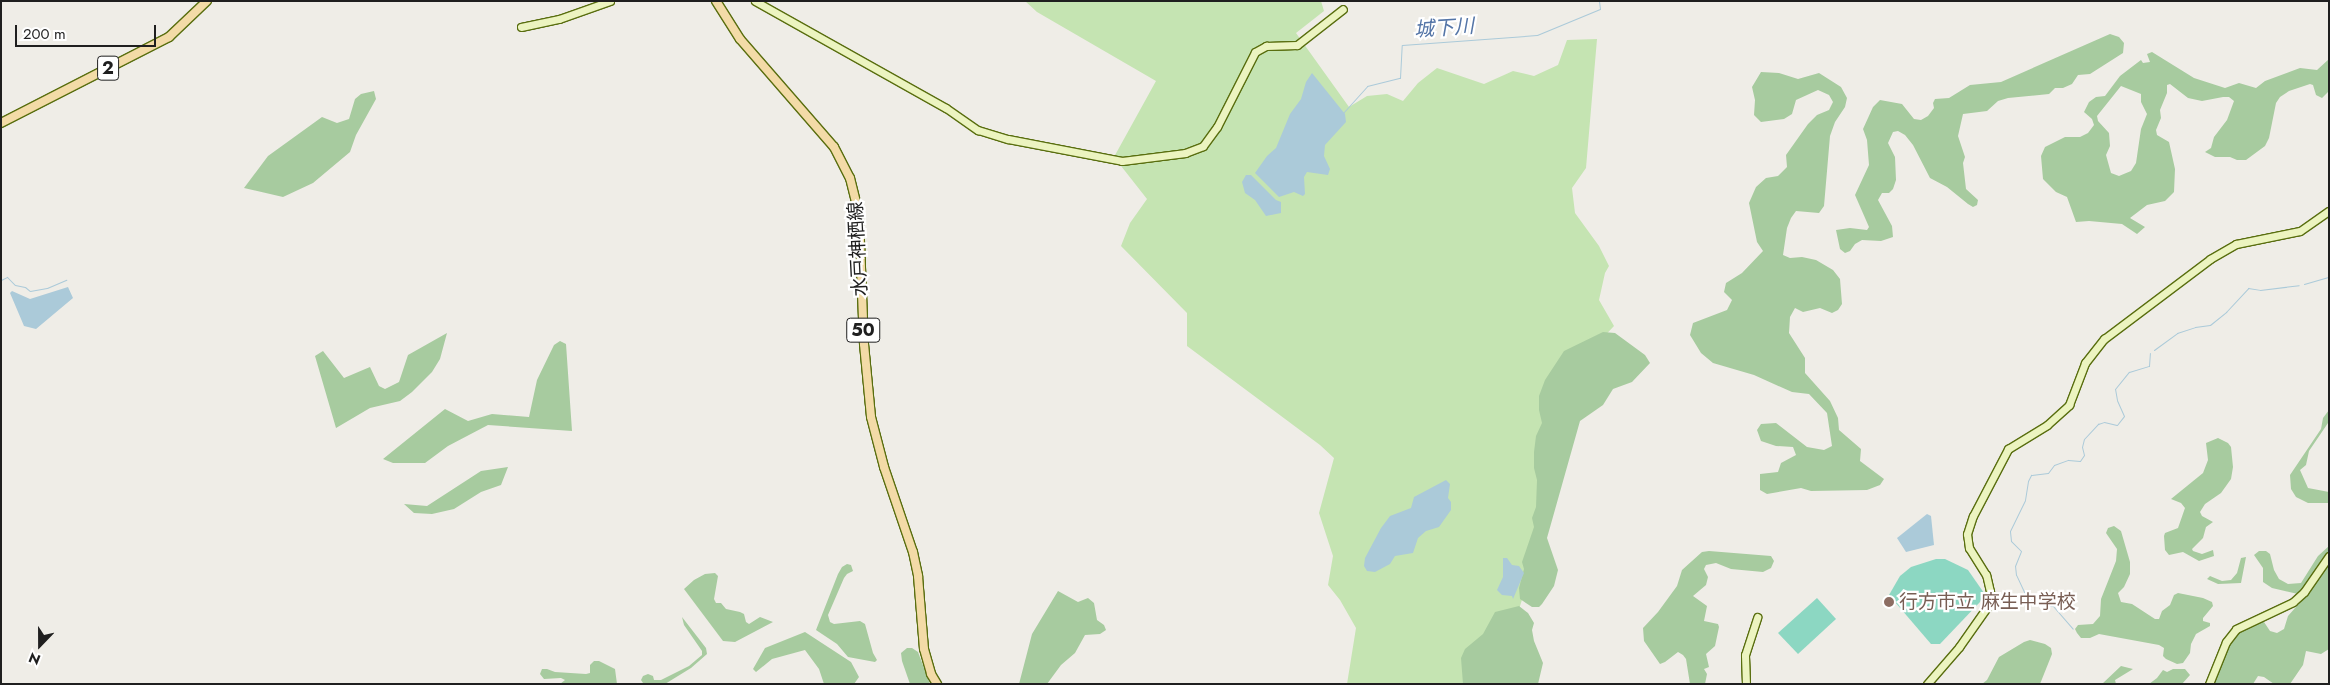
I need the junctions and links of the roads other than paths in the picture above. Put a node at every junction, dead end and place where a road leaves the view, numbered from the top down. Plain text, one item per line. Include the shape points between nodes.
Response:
1 (207, 1) edge
2 (610, 1) edge
3 (716, 1) edge
4 (754, 1) edge
5 (1343, 9) dead end
6 (522, 27) dead end
7 (1, 122) edge
8 (2329, 211) edge
9 (2329, 556) edge
10 (1757, 617) dead end
11 (937, 684) edge
12 (1746, 684) edge
13 (1927, 684) edge
14 (2209, 684) edge

1 - 7 main road, 2 via 168,37
2 - 6 street via 559,19
3 - 11 main road, 水戸神栖線 / 50 via 740,39 834,147 850,178 859,215 863,325 871,417 914,557 924,650
4 - 5 street via 946,108 978,130 1122,161 1198,149 1215,131 1255,52 1266,46 1298,45
8 - 13 street via 2300,231 2236,244 2210,259 2104,339 2085,363 2069,405 2047,425 2008,449 1967,534 1969,548 1989,582 1992,600 1960,648
9 - 14 street via 2293,602 2236,629 2226,642
10 - 12 street via 1745,655

